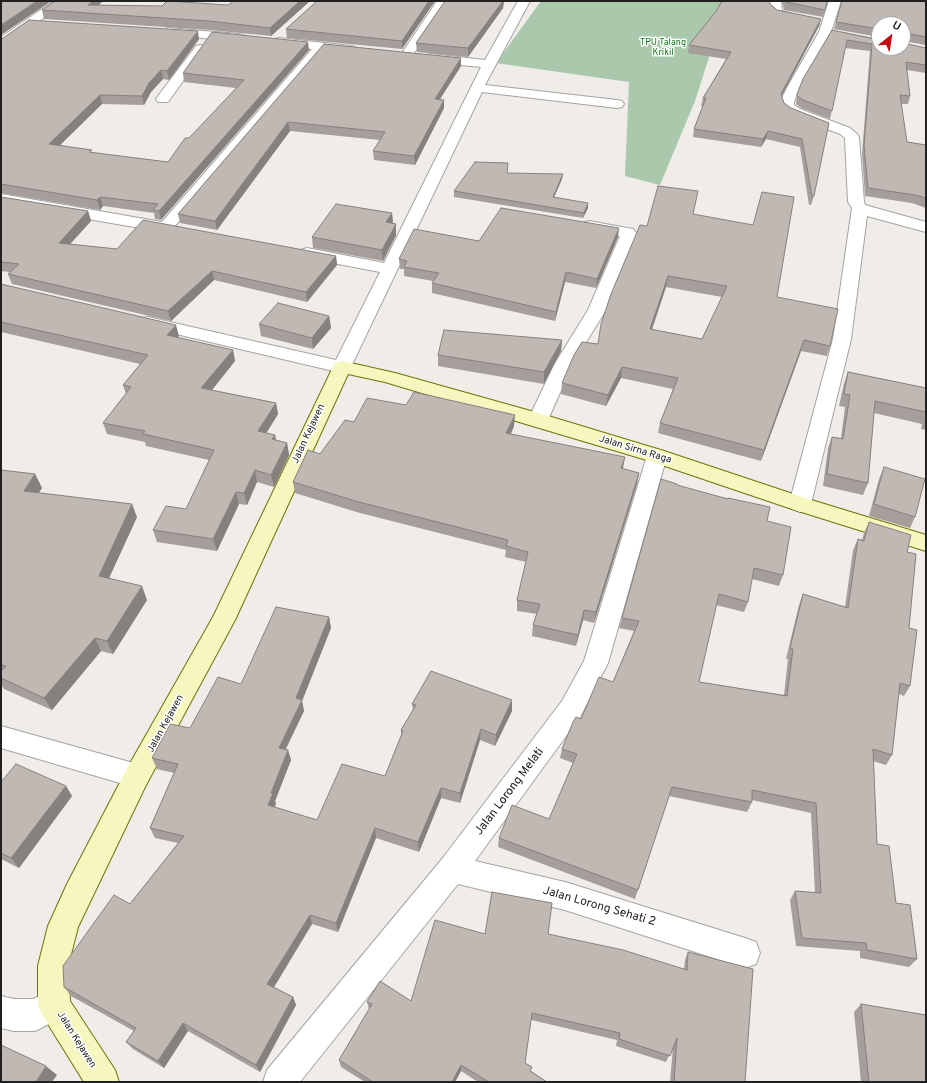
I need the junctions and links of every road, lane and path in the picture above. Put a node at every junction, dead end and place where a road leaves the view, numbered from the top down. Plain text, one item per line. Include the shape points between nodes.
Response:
1 (444, 1) edge
2 (775, 1) edge
3 (835, 1) edge
4 (517, 3) edge
5 (55, 5) edge
6 (30, 23) junction
7 (46, 24) edge
8 (831, 30) junction
9 (159, 31) edge
10 (285, 32) dead end
11 (210, 35) junction
12 (253, 40) edge
13 (1, 42) edge
14 (320, 46) junction
15 (359, 51) edge
16 (489, 64) junction
17 (479, 88) junction
18 (164, 99) dead end
19 (617, 104) dead end
20 (1, 199) edge
21 (860, 208) junction
22 (573, 224) edge
23 (926, 227) edge
24 (294, 251) edge
25 (390, 269) junction
26 (133, 319) edge
27 (342, 367) junction
28 (538, 420) junction
29 (657, 456) junction
30 (800, 504) junction
31 (926, 543) edge
32 (1, 737) edge
33 (137, 776) junction
34 (452, 869) junction
35 (745, 953) dead end
36 (54, 1005) junction
37 (1, 1012) edge
38 (103, 1082) edge
39 (279, 1082) edge

1 - 16 street via 402,55
2 - 8 street via 776,11 780,14
3 - 8 street
4 - 16 street
5 - 6 street
6 - 7 street
6 - 13 street
8 - 21 street via 794,86 787,102 788,107 794,112 845,131 852,137 856,202
9 - 11 street
10 - 14 street via 271,41
11 - 12 street
11 - 18 street
14 - 15 street
14 - 20 street via 174,228
16 - 17 street
17 - 19 street
17 - 25 street
21 - 23 street
21 - 30 street via 842,339
22 - 28 street via 629,234 597,310 563,365
24 - 25 street
25 - 27 street
26 - 27 street
27 - 28 street, Jalan Sirna Raga
27 - 33 street, Jalan Kejawen via 223,620
28 - 29 street, Jalan Sirna Raga
29 - 30 street, Jalan Sirna Raga
29 - 34 street, Jalan Lorong Melati via 596,663 571,709
30 - 31 street, Jalan Sirna Raga
32 - 33 street
33 - 36 street, Jalan Kejawen via 63,926 53,966
34 - 35 street, Jalan Lorong Sehati 2 via 565,896
34 - 39 street, Jalan Lorong Melati
36 - 37 street via 35,1015
36 - 38 street, Jalan Kejawen

